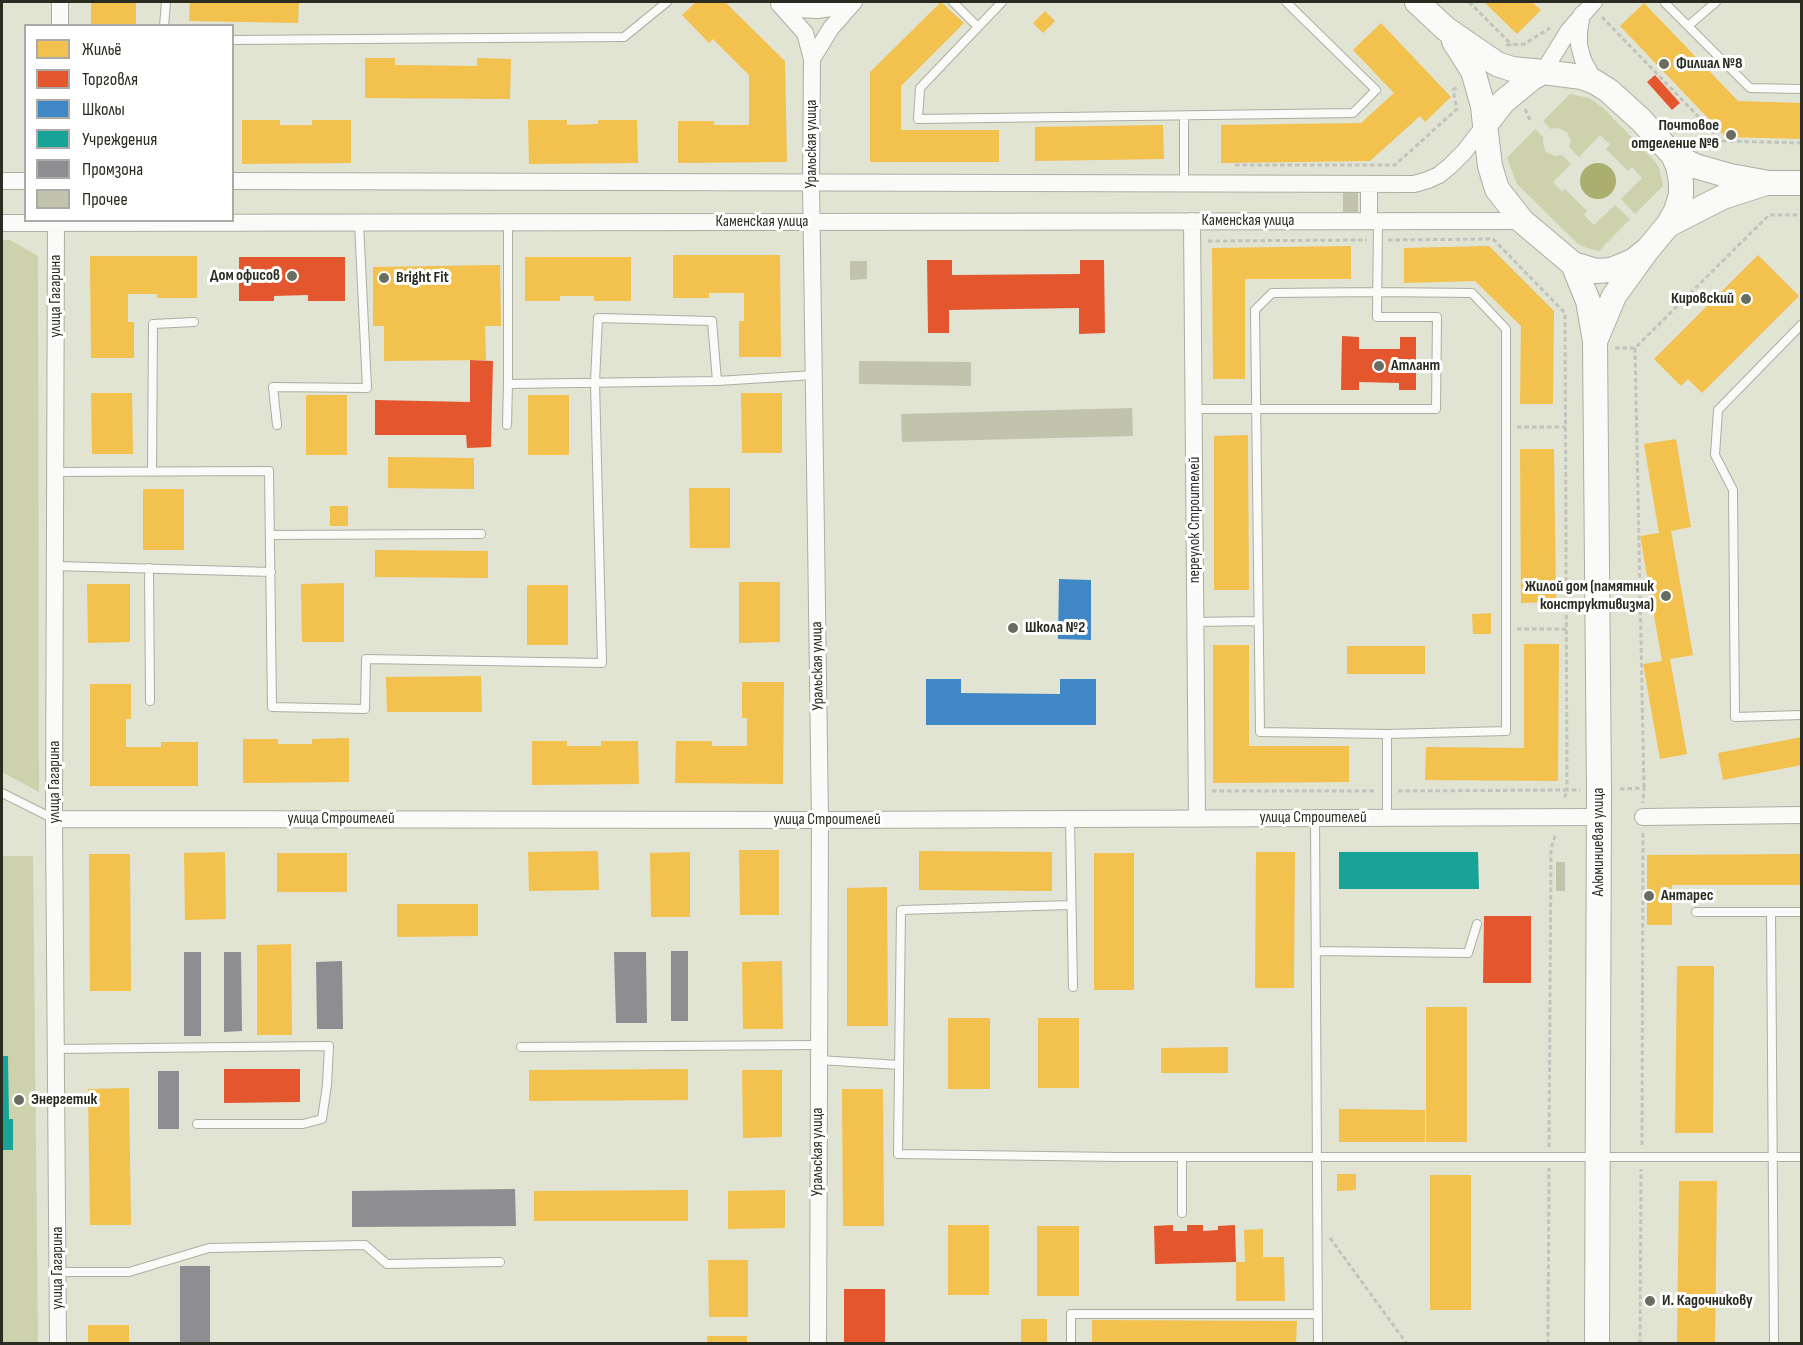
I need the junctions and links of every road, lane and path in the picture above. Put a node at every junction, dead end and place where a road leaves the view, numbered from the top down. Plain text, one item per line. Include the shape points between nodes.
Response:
1 (60, 2) edge
2 (166, 2) edge
3 (849, 2) edge
4 (854, 2) edge
5 (953, 2) edge
6 (1002, 2) edge
7 (1286, 2) edge
8 (1417, 2) edge
9 (1468, 2) edge
10 (1716, 2) edge
11 (664, 3) edge
12 (778, 3) edge
13 (1665, 3) dead end
14 (1591, 9) edge
15 (1556, 22) dead end
16 (60, 24) edge
17 (164, 24) edge
18 (1688, 26) junction
19 (978, 27) junction
20 (234, 40) edge
21 (1512, 45) junction
22 (812, 59) junction
23 (1480, 64) junction
24 (1543, 72) junction
25 (1595, 82) junction
26 (1802, 89) edge
27 (1184, 116) junction
28 (1485, 125) junction
29 (1802, 143) edge
30 (1673, 155) junction
31 (1231, 165) dead end
32 (2, 181) edge
33 (24, 181) edge
34 (234, 182) edge
35 (811, 182) junction
36 (1768, 183) junction
37 (1802, 183) edge
38 (1184, 184) junction
39 (1369, 184) junction
40 (1802, 215) edge
41 (1192, 221) junction
42 (1373, 221) junction
43 (1522, 221) junction
44 (56, 222) edge
45 (508, 222) junction
46 (812, 222) junction
47 (2, 223) edge
48 (359, 223) junction
49 (1668, 225) junction
50 (1378, 240) junction
51 (1206, 241) dead end
52 (1648, 249) junction
53 (1573, 264) junction
54 (1377, 292) junction
55 (194, 322) dead end
56 (1802, 324) edge
57 (1595, 341) junction
58 (814, 375) junction
59 (717, 381) junction
60 (595, 382) junction
61 (508, 384) junction
62 (1256, 409) junction
63 (1194, 410) junction
64 (277, 425) dead end
65 (507, 425) dead end
66 (1506, 427) junction
67 (1566, 427) junction
68 (152, 471) junction
69 (55, 472) junction
70 (481, 534) dead end
71 (270, 535) junction
72 (55, 566) junction
73 (149, 568) junction
74 (271, 572) junction
75 (1258, 621) junction
76 (1196, 622) junction
77 (1506, 629) junction
78 (1566, 629) junction
79 (150, 701) dead end
80 (1802, 715) edge
81 (1387, 734) junction
82 (1644, 788) junction
83 (1567, 790) junction
84 (1599, 790) junction
85 (1205, 791) dead end
86 (1387, 791) junction
87 (2, 793) edge
88 (1802, 815) edge
89 (1643, 817) junction
90 (1315, 818) junction
91 (1387, 818) junction
92 (1599, 818) junction
93 (54, 819) junction
94 (1070, 819) junction
95 (1197, 819) junction
96 (820, 820) junction
97 (1551, 848) dead end
98 (1071, 905) junction
99 (1696, 912) dead end
100 (1771, 912) junction
101 (1802, 912) edge
102 (1477, 924) dead end
103 (1316, 951) junction
104 (1072, 987) dead end
105 (521, 1047) dead end
106 (56, 1049) junction
107 (819, 1053) junction
108 (899, 1065) junction
109 (197, 1124) dead end
110 (1182, 1157) junction
111 (1317, 1157) junction
112 (1549, 1157) junction
113 (1598, 1157) junction
114 (1641, 1157) junction
115 (1774, 1157) junction
116 (1802, 1157) edge
117 (1182, 1213) dead end
118 (1317, 1221) junction
119 (500, 1262) dead end
120 (58, 1272) junction
121 (1318, 1314) junction
122 (58, 1344) edge
123 (818, 1344) edge
124 (1071, 1344) edge
125 (1318, 1344) edge
126 (1407, 1344) edge
127 (1548, 1344) edge
128 (1597, 1344) edge
129 (1640, 1344) edge
130 (1774, 1344) edge

1 - 16 street
2 - 17 lane
3 - 12 street via 817,10
4 - 22 street via 831,28
5 - 19 lane
6 - 19 lane
7 - 27 lane via 1376,90 1353,113
8 - 23 main road
9 - 21 path
10 - 18 lane
11 - 20 lane via 624,37
12 - 22 street via 805,33
13 - 18 lane
14 - 24 street via 1569,30
14 - 25 street via 1579,32 1579,45
14 - 29 path via 1722,141
15 - 21 path via 1524,44
18 - 26 lane via 1750,88
19 - 27 lane via 920,88 918,119
21 - 23 path via 1499,46
22 - 35 street, Уральская улица
23 - 24 main road
23 - 28 main road
23 - 31 path via 1454,90 1457,109 1395,165
24 - 25 main road
24 - 28 main road via 1516,90
25 - 30 main road via 1641,120
27 - 38 lane
28 - 39 street via 1439,175 1414,184
28 - 43 main road via 1497,189
30 - 36 main road via 1695,166
30 - 49 main road via 1681,195
32 - 33 street
34 - 35 street
35 - 38 street
35 - 46 street, Уральская улица
36 - 37 main road
36 - 49 main road via 1723,197
38 - 39 street
39 - 42 street
40 - 82 path via 1769,215 1635,348
41 - 42 street, Каменская улица
41 - 46 street, Каменская улица
41 - 63 street, переулок Строителей
42 - 43 street, Каменская улица
42 - 50 lane
43 - 53 main road
44 - 47 street, Каменская улица
44 - 48 street, Каменская улица
44 - 69 street, улица Гагарина
45 - 46 street, Каменская улица
45 - 48 street, Каменская улица
45 - 61 lane
46 - 58 street, Уральская улица
48 - 64 lane via 367,388 273,387
49 - 52 main road
50 - 51 path
50 - 54 lane
50 - 67 path via 1493,239 1565,313
52 - 53 main road via 1633,261 1611,270 1596,271
52 - 57 main road via 1614,296
53 - 57 main road via 1588,301
54 - 62 lane via 1272,293 1256,310
54 - 62 lane via 1377,316 1437,317 1436,409
54 - 66 lane via 1472,293 1506,329
55 - 68 lane via 153,324
56 - 80 lane via 1718,410 1715,455 1733,490 1735,717
57 - 84 main road, Алюминиевая улица
58 - 59 lane
58 - 96 street, Уральская улица
59 - 60 lane
59 - 60 lane via 712,321 597,318
60 - 61 lane
60 - 74 lane via 602,663 366,659 365,709 272,707
61 - 65 lane
62 - 63 lane
62 - 75 lane
63 - 76 street, переулок Строителей
66 - 67 path
66 - 77 lane
67 - 78 path
68 - 69 lane
68 - 71 lane via 269,471
69 - 72 street, улица Гагарина
70 - 71 lane
71 - 74 lane
72 - 73 lane
72 - 93 street, улица Гагарина
73 - 74 lane
73 - 79 lane
75 - 76 lane
75 - 81 lane via 1260,732
76 - 95 street, переулок Строителей
77 - 78 path
77 - 81 lane via 1506,731
78 - 83 path
81 - 86 lane
82 - 84 path
82 - 89 path
83 - 84 path
83 - 86 path
84 - 92 main road, Алюминиевая улица
85 - 86 path
86 - 91 lane
87 - 93 lane
88 - 89 street
89 - 114 path
90 - 91 street, улица Строителей
90 - 95 street, улица Строителей
90 - 103 lane
91 - 92 street, улица Строителей
92 - 113 main road, Алюминиевая улица
93 - 96 street, улица Строителей
93 - 106 street, улица Гагарина
94 - 95 street, улица Строителей
94 - 96 street, улица Строителей
94 - 98 lane
96 - 107 street, Уральская улица
97 - 112 path
98 - 104 lane
98 - 108 lane via 901,910
99 - 100 lane
100 - 101 lane
100 - 115 lane
102 - 103 lane via 1468,953
103 - 111 lane
105 - 107 lane
106 - 109 lane via 329,1046 322,1119 303,1124
106 - 120 street, улица Гагарина
107 - 108 lane
107 - 123 street, Уральская улица
108 - 110 lane via 898,1154
110 - 111 lane
110 - 117 lane
111 - 112 lane
111 - 118 lane
112 - 113 lane
112 - 127 path
113 - 114 lane
113 - 128 main road, Алюминиевая улица
114 - 115 lane
114 - 129 path
115 - 116 lane
115 - 130 lane
118 - 121 lane
118 - 126 path
119 - 120 lane via 387,1264 365,1245 332,1245 209,1248 129,1272
120 - 122 street, улица Гагарина
121 - 124 lane via 1071,1314
121 - 125 lane

